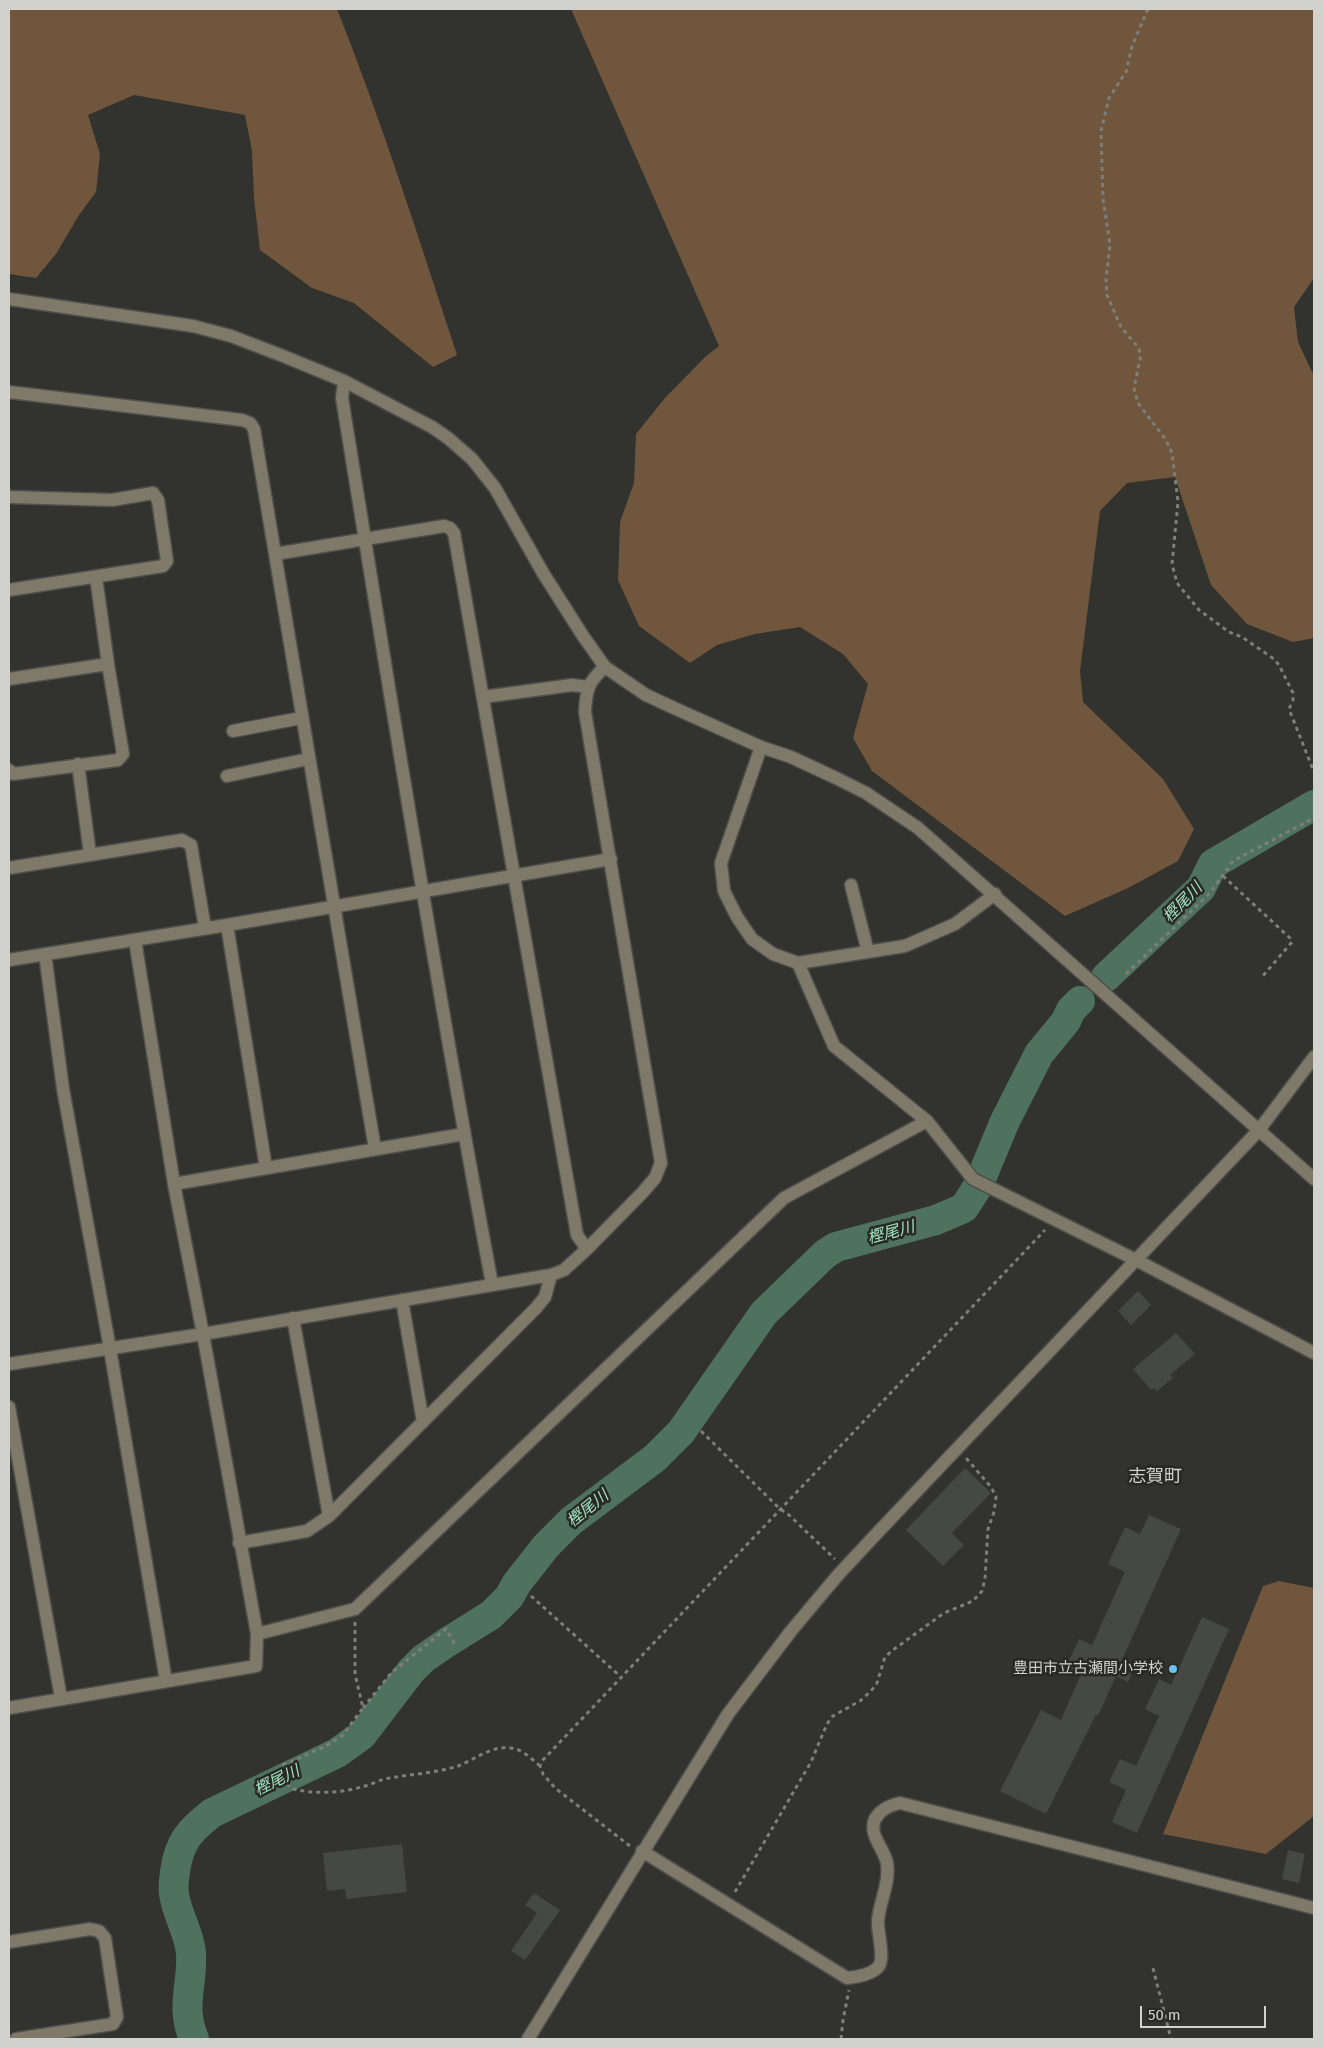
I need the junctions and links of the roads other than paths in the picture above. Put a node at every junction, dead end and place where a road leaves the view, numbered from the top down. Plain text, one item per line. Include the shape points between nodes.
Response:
1 (9, 299) edge
2 (344, 382) junction
3 (9, 392) edge
4 (9, 497) edge
5 (365, 540) junction
6 (275, 554) junction
7 (96, 577) junction
8 (9, 590) edge
9 (108, 664) junction
10 (605, 666) junction
11 (9, 679) edge
12 (589, 687) junction
13 (483, 697) junction
14 (301, 718) junction
15 (233, 732) dead end
16 (761, 747) junction
17 (308, 759) junction
18 (78, 764) junction
19 (9, 770) edge
20 (227, 776) dead end
21 (90, 854) junction
22 (610, 859) junction
23 (9, 868) edge
24 (514, 876) junction
25 (851, 886) dead end
26 (424, 892) junction
27 (995, 894) junction
28 (334, 906) junction
29 (227, 925) junction
30 (205, 928) junction
31 (135, 940) junction
32 (868, 952) junction
33 (44, 954) junction
34 (9, 960) edge
35 (798, 963) junction
36 (1314, 1057) edge
37 (926, 1122) junction
38 (1259, 1130) junction
39 (464, 1134) junction
40 (375, 1149) junction
41 (266, 1168) junction
42 (1314, 1179) edge
43 (174, 1184) junction
44 (587, 1249) junction
45 (1136, 1260) junction
46 (551, 1275) junction
47 (492, 1284) junction
48 (402, 1300) junction
49 (293, 1318) junction
50 (203, 1334) junction
51 (110, 1348) junction
52 (1314, 1353) edge
53 (9, 1364) edge
54 (9, 1407) edge
55 (423, 1422) junction
56 (329, 1516) junction
57 (239, 1543) junction
58 (257, 1634) junction
59 (166, 1681) junction
60 (61, 1698) junction
61 (9, 1708) edge
62 (642, 1851) junction
63 (1314, 1908) edge
64 (9, 1942) edge
65 (16, 2039) edge
66 (528, 2039) edge

1 - 2 street via 193,326 241,340
2 - 5 street via 342,398
2 - 10 street via 432,428 472,459 495,488 543,573
3 - 6 street via 250,423 254,429
4 - 7 street via 112,500 153,493 158,500 168,560 164,566
5 - 6 street
5 - 13 street via 444,526 454,533
5 - 26 street
6 - 14 street
7 - 8 street
7 - 9 street
9 - 11 street
9 - 18 street via 122,754 118,760
10 - 12 street via 592,678
10 - 16 street via 646,695
12 - 13 street via 572,685
12 - 22 street via 586,712
13 - 24 street
14 - 15 street
14 - 17 street
16 - 27 street via 791,756 866,793 918,828
16 - 35 street via 721,863 724,891 736,917 752,939 773,954
17 - 20 street
17 - 28 street
18 - 19 street via 13,774
18 - 21 street
21 - 23 street
21 - 30 street via 182,840 187,842 191,846
22 - 24 street
22 - 44 street via 662,1163 643,1192
24 - 26 street
24 - 44 street via 576,1235
25 - 32 street
26 - 28 street
26 - 39 street
27 - 32 street via 955,924 905,946
27 - 38 street
28 - 29 street
28 - 40 street
29 - 30 street
29 - 41 street
30 - 31 street
31 - 33 street
31 - 43 street
32 - 35 street
33 - 34 street
33 - 51 street via 63,1089
35 - 37 street via 834,1046
36 - 38 street
37 - 45 street via 973,1179
37 - 58 street via 784,1198 355,1609
38 - 42 street
38 - 45 street
39 - 40 street
39 - 47 street
40 - 41 street
41 - 43 street
43 - 50 street
44 - 46 street via 568,1267
45 - 52 street
45 - 62 street via 844,1568 779,1645 728,1714
46 - 47 street
46 - 55 street via 545,1297 536,1308
47 - 48 street
48 - 49 street
48 - 55 street
49 - 50 street
49 - 56 street
50 - 51 street
50 - 57 street
51 - 53 street
51 - 59 street
54 - 60 street
55 - 56 street
56 - 57 street via 307,1531
57 - 58 street
58 - 59 street via 256,1666
59 - 60 street
60 - 61 street
62 - 63 street via 847,1978 872,1972 881,1962 878,1921 888,1872 874,1827 882,1812 900,1803
62 - 66 street
64 - 65 street via 90,1929 99,1931 105,1938 117,2016 113,2024

